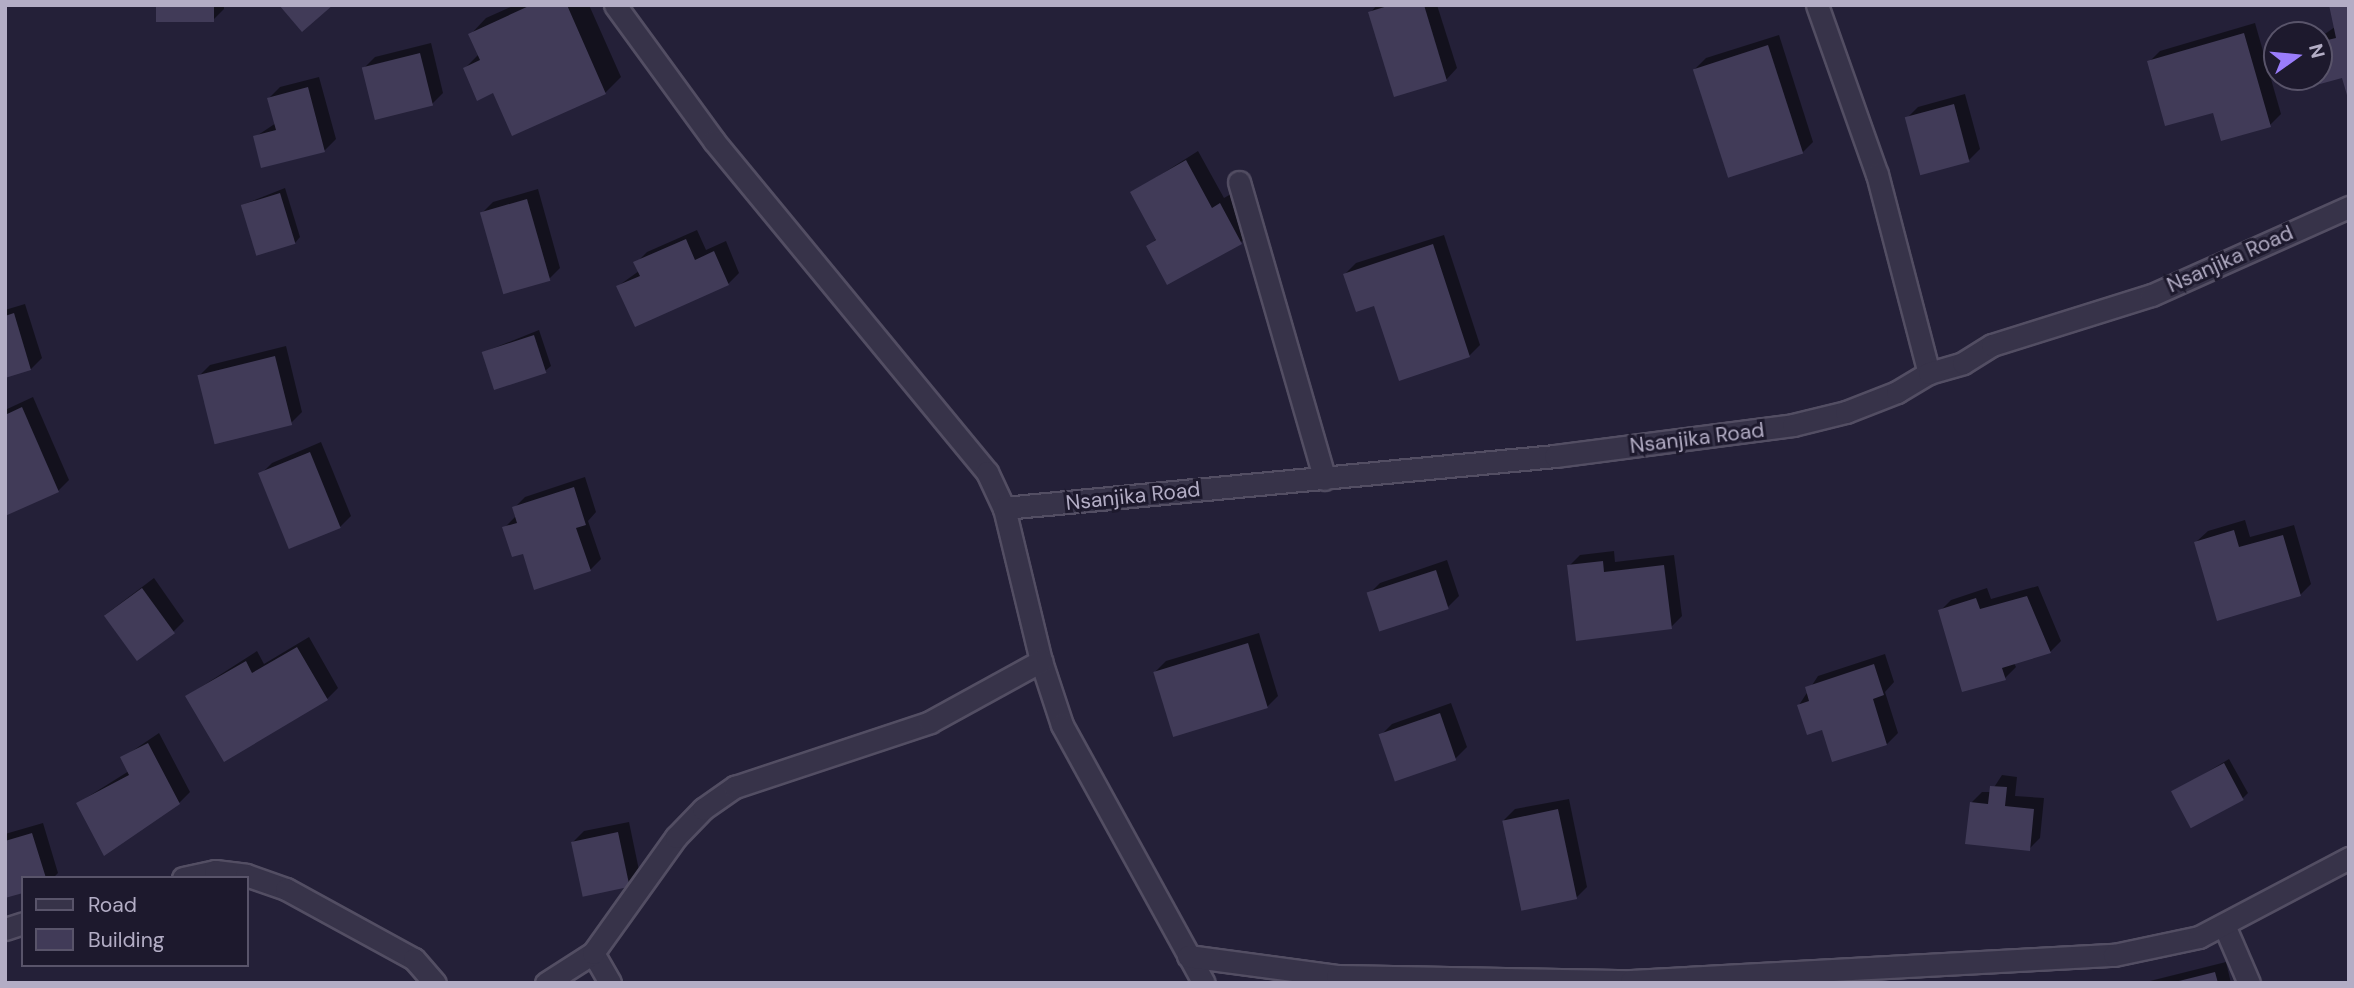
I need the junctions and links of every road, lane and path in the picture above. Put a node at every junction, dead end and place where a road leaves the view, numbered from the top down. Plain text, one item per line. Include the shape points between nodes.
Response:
1 (615, 5) edge
2 (1817, 5) edge
3 (1239, 181) dead end
4 (2349, 206) edge
5 (1929, 373) junction
6 (1325, 479) junction
7 (1004, 508) junction
8 (1041, 661) junction
9 (2349, 858) edge
10 (192, 876) edge
11 (235, 876) edge
12 (248, 879) edge
13 (2224, 925) junction
14 (593, 953) junction
15 (1188, 956) junction
16 (435, 983) edge
17 (546, 983) edge
18 (610, 983) edge
19 (1203, 983) edge
20 (2249, 983) edge

1 - 7 street via 705,130 960,435 987,472
2 - 5 street via 1877,174
3 - 6 street
4 - 5 street, Nsanjika Road via 2152,295 1992,345 1963,363
5 - 6 street, Nsanjika Road via 1897,392 1846,412 1793,425
6 - 7 street, Nsanjika Road
7 - 8 street
8 - 14 street via 930,722 735,787 703,809 676,837
8 - 15 street via 1083,770
9 - 13 street
10 - 11 street via 215,871
12 - 16 street via 286,889 414,959
13 - 15 street via 2170,946 2114,955 1631,981 1337,976
13 - 20 street
14 - 17 street
14 - 18 street
15 - 19 street

